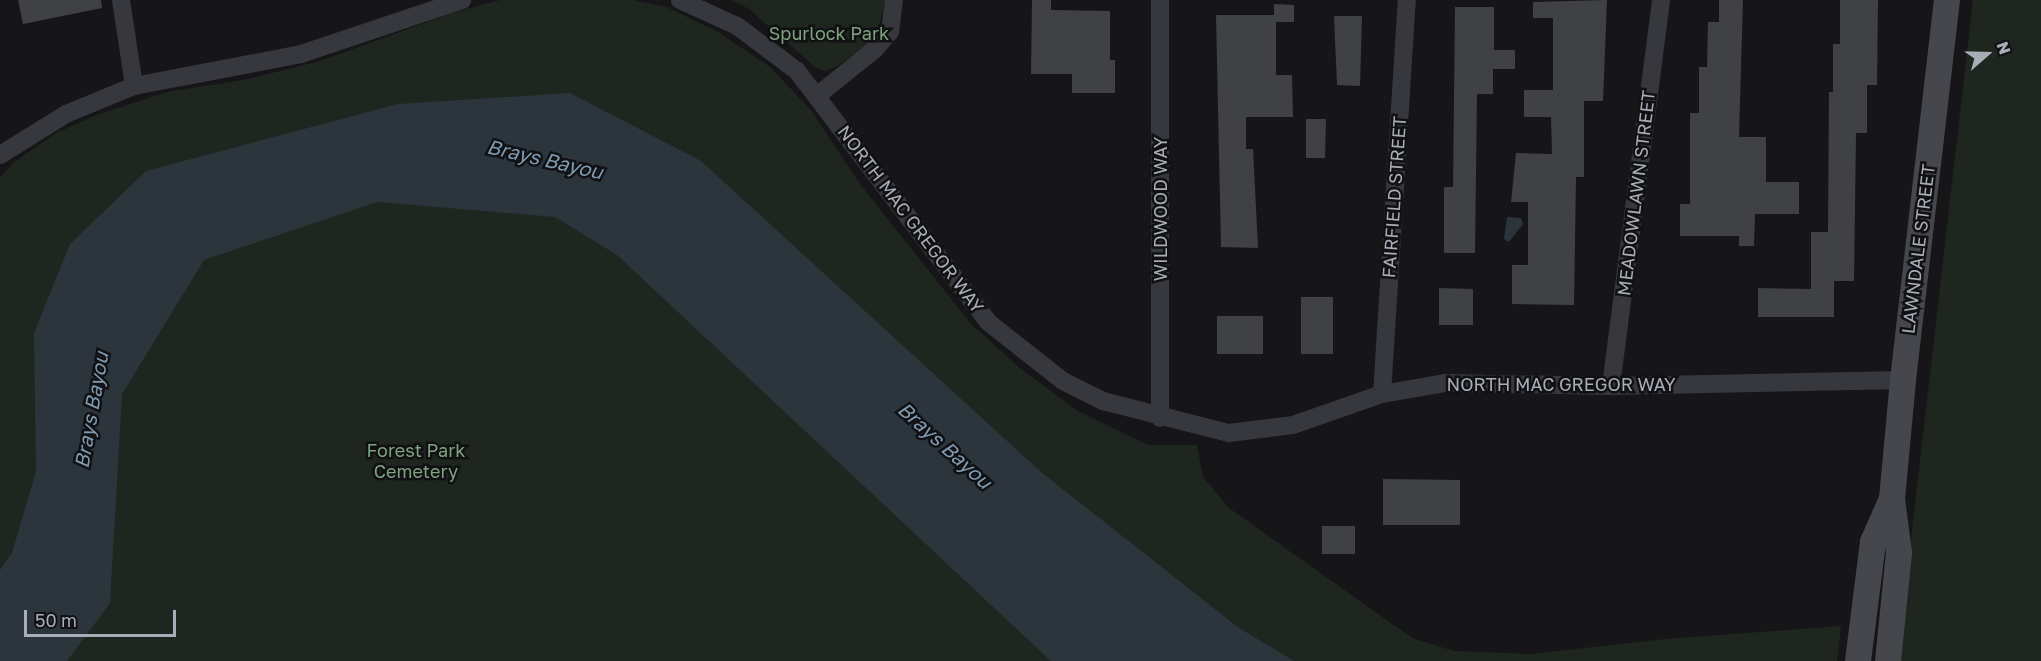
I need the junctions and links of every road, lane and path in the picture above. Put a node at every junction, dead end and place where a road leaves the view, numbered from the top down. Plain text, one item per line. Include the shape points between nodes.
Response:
1 (121, 0) edge
2 (462, 0) edge
3 (680, 0) edge
4 (894, 0) edge
5 (1160, 0) edge
6 (1407, 0) edge
7 (1660, 0) edge
8 (1947, 0) edge
9 (134, 86) junction
10 (818, 95) junction
11 (0, 155) edge
12 (1902, 380) junction
13 (1611, 386) junction
14 (1382, 394) junction
15 (1160, 418) junction
16 (1892, 499) junction
17 (1858, 661) edge
18 (1888, 661) edge

1 - 9 street
2 - 9 street via 301,54
3 - 10 street, NORTH MAC GREGOR WAY via 737,26 767,46
4 - 10 street via 890,32
5 - 15 street, WILDWOOD WAY
6 - 14 street, FAIRFIELD STREET
7 - 13 street, MEADOWLAWN STREET
8 - 12 main road, LAWNDALE STREET
9 - 11 street via 66,114
10 - 15 street, NORTH MAC GREGOR WAY via 988,322 1063,381 1103,401
12 - 13 street, NORTH MAC GREGOR WAY
12 - 16 main road, LAWNDALE STREET
13 - 14 street, NORTH MAC GREGOR WAY via 1446,383
14 - 15 street, NORTH MAC GREGOR WAY via 1293,425 1229,433
16 - 17 main road, LAWNDALE STREET via 1874,542
16 - 18 main road, LAWNDALE STREET via 1899,553

